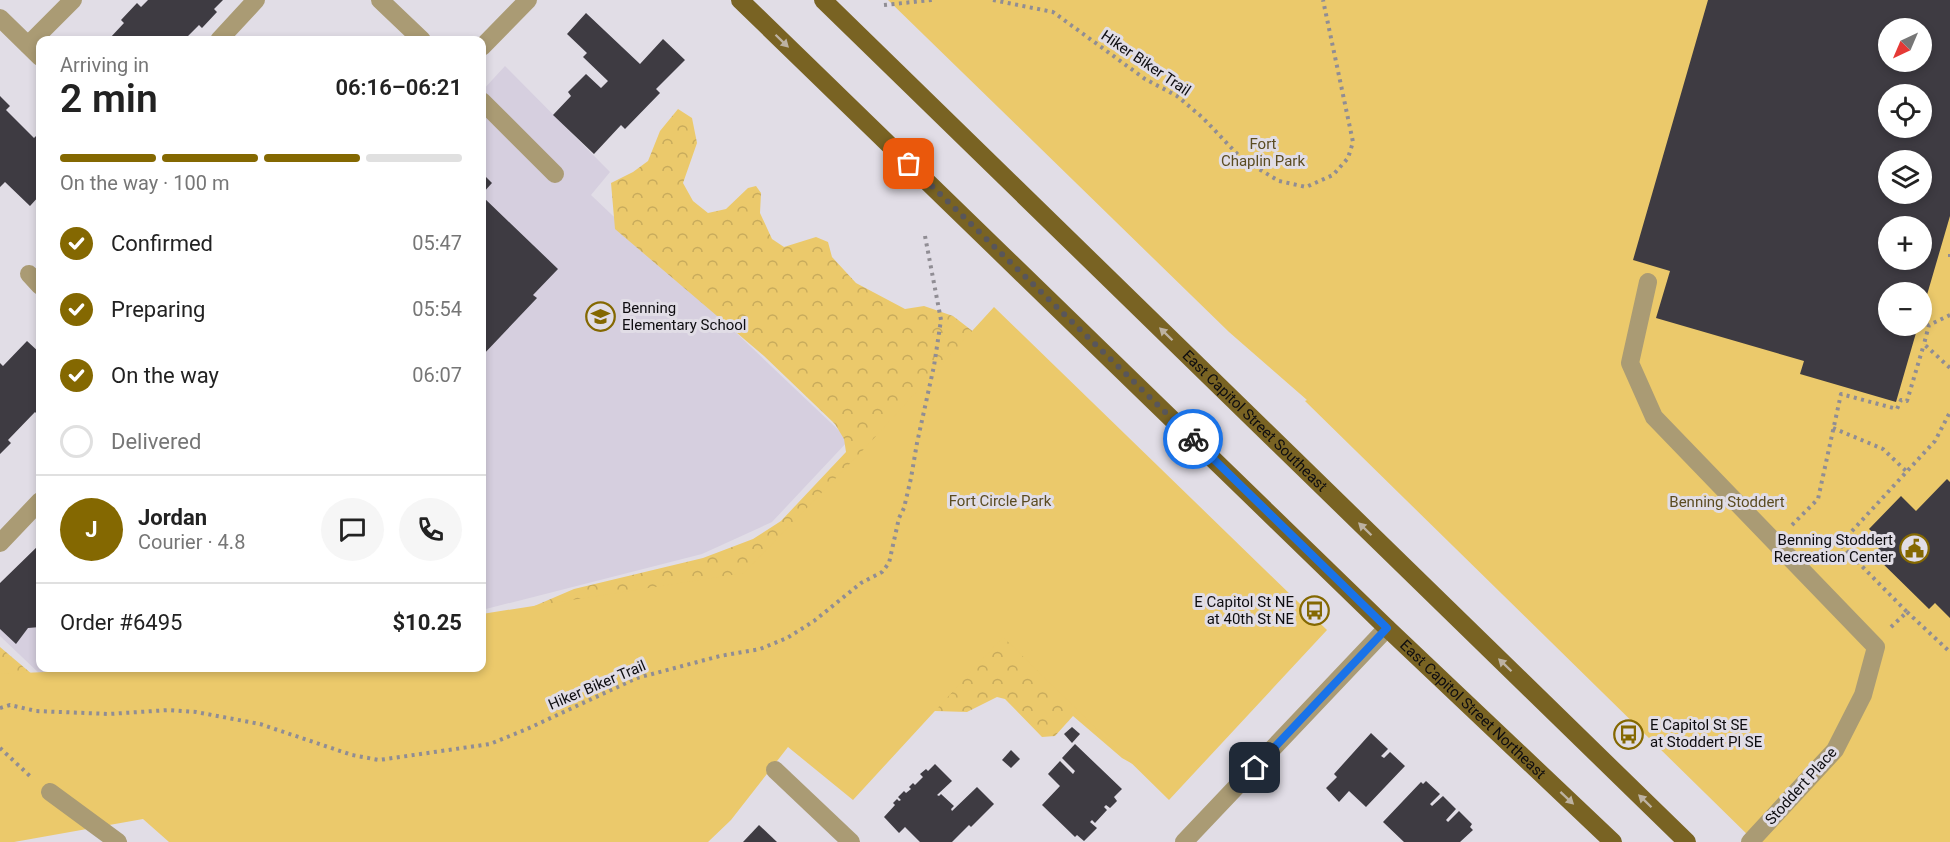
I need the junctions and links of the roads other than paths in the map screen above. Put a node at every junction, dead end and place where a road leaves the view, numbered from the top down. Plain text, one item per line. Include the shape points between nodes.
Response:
1 (73, 0) edge
2 (256, 0) edge
3 (380, 0) edge
4 (528, 0) edge
5 (740, 0) edge
6 (823, 0) edge
7 (1, 21) edge
8 (45, 36) edge
9 (223, 36) edge
10 (418, 36) edge
11 (486, 43) edge
12 (34, 51) edge
13 (486, 105) edge
14 (555, 174) dead end
15 (1648, 282) dead end
16 (36, 505) edge
17 (0, 543) edge
18 (1387, 628) junction
19 (775, 770) dead end
20 (51, 792) road end
21 (1194, 839) edge
22 (115, 842) edge
23 (850, 842) edge
24 (1613, 842) edge
25 (1687, 842) edge
26 (1750, 842) edge

1 - 8 street
2 - 9 street
3 - 10 street
4 - 11 street
5 -> 18 main road, East Capitol Street Northeast
25 -> 6 main road, East Capitol Street Southeast
7 - 12 street
13 - 14 street
15 - 26 street, Stoddert Place via 1630,363 1654,417 1876,647 1863,695 1835,750
16 - 17 street
18 - 21 street
18 -> 24 main road, East Capitol Street Northeast
19 - 23 street
20 - 22 street

